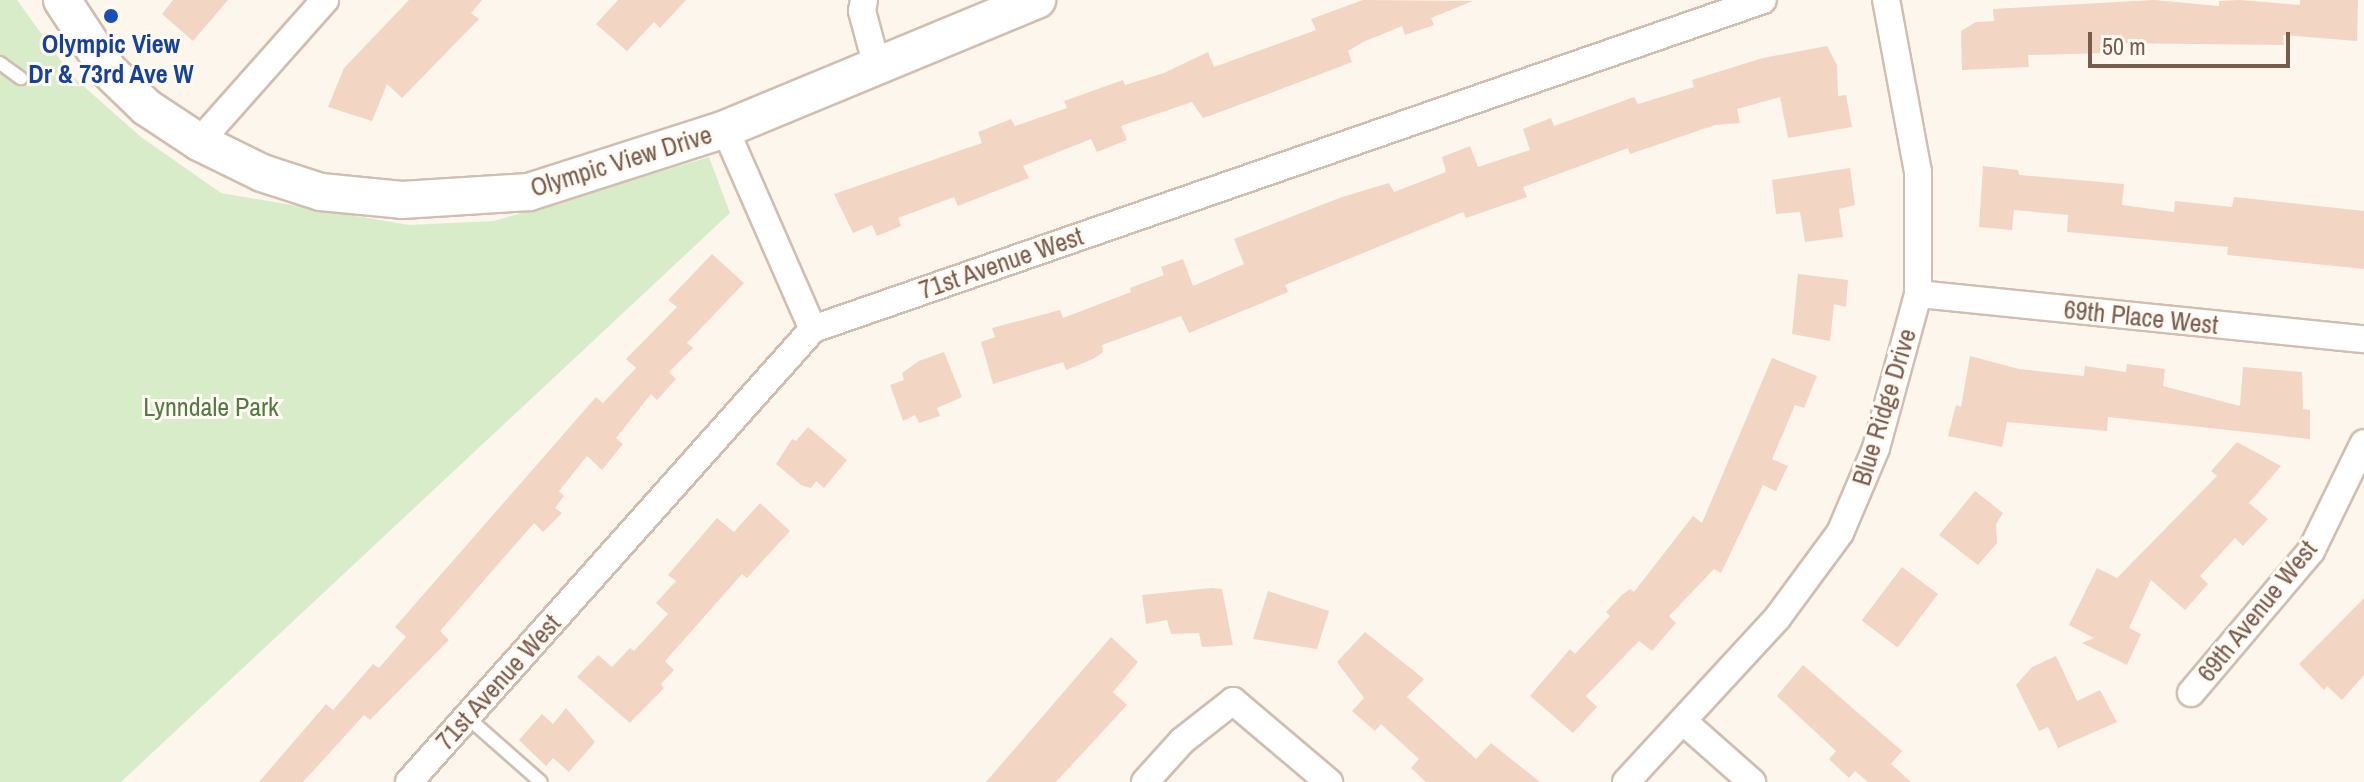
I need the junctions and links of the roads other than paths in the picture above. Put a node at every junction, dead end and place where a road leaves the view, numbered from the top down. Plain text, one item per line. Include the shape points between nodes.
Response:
1 (62, 0) edge
2 (325, 0) edge
3 (864, 0) edge
4 (1037, 0) edge
5 (1763, 0) edge
6 (1886, 0) edge
7 (0, 63) edge
8 (876, 63) junction
9 (21, 78) dead end
10 (725, 129) junction
11 (199, 142) junction
12 (1918, 294) junction
13 (813, 329) junction
14 (2364, 339) edge
15 (2364, 443) edge
16 (2191, 693) dead end
17 (467, 717) junction
18 (1684, 722) junction
19 (409, 782) edge
20 (541, 782) edge
21 (1145, 782) edge
22 (1329, 782) edge
23 (1626, 782) edge
24 (1752, 782) edge

1 - 11 main road, Olympic View Drive via 108,70 146,107
2 - 11 street
3 - 8 street via 862,11
4 - 8 main road, Olympic View Drive
5 - 13 street, 71st Avenue West
6 - 12 street, Blue Ridge Drive via 1918,172
7 - 9 lane
8 - 10 main road, Olympic View Drive
10 - 11 main road, Olympic View Drive via 529,192 402,200 321,192 262,173
10 - 13 street
12 - 14 street, 69th Place West
12 - 18 street, Blue Ridge Drive via 1876,448 1840,533 1778,617
13 - 17 street, 71st Avenue West
15 - 16 street, 69th Avenue West via 2311,551
17 - 19 street, 71st Avenue West
17 - 20 lane
18 - 23 street, Blue Ridge Drive
18 - 24 street
21 - 22 street via 1182,741 1233,701

